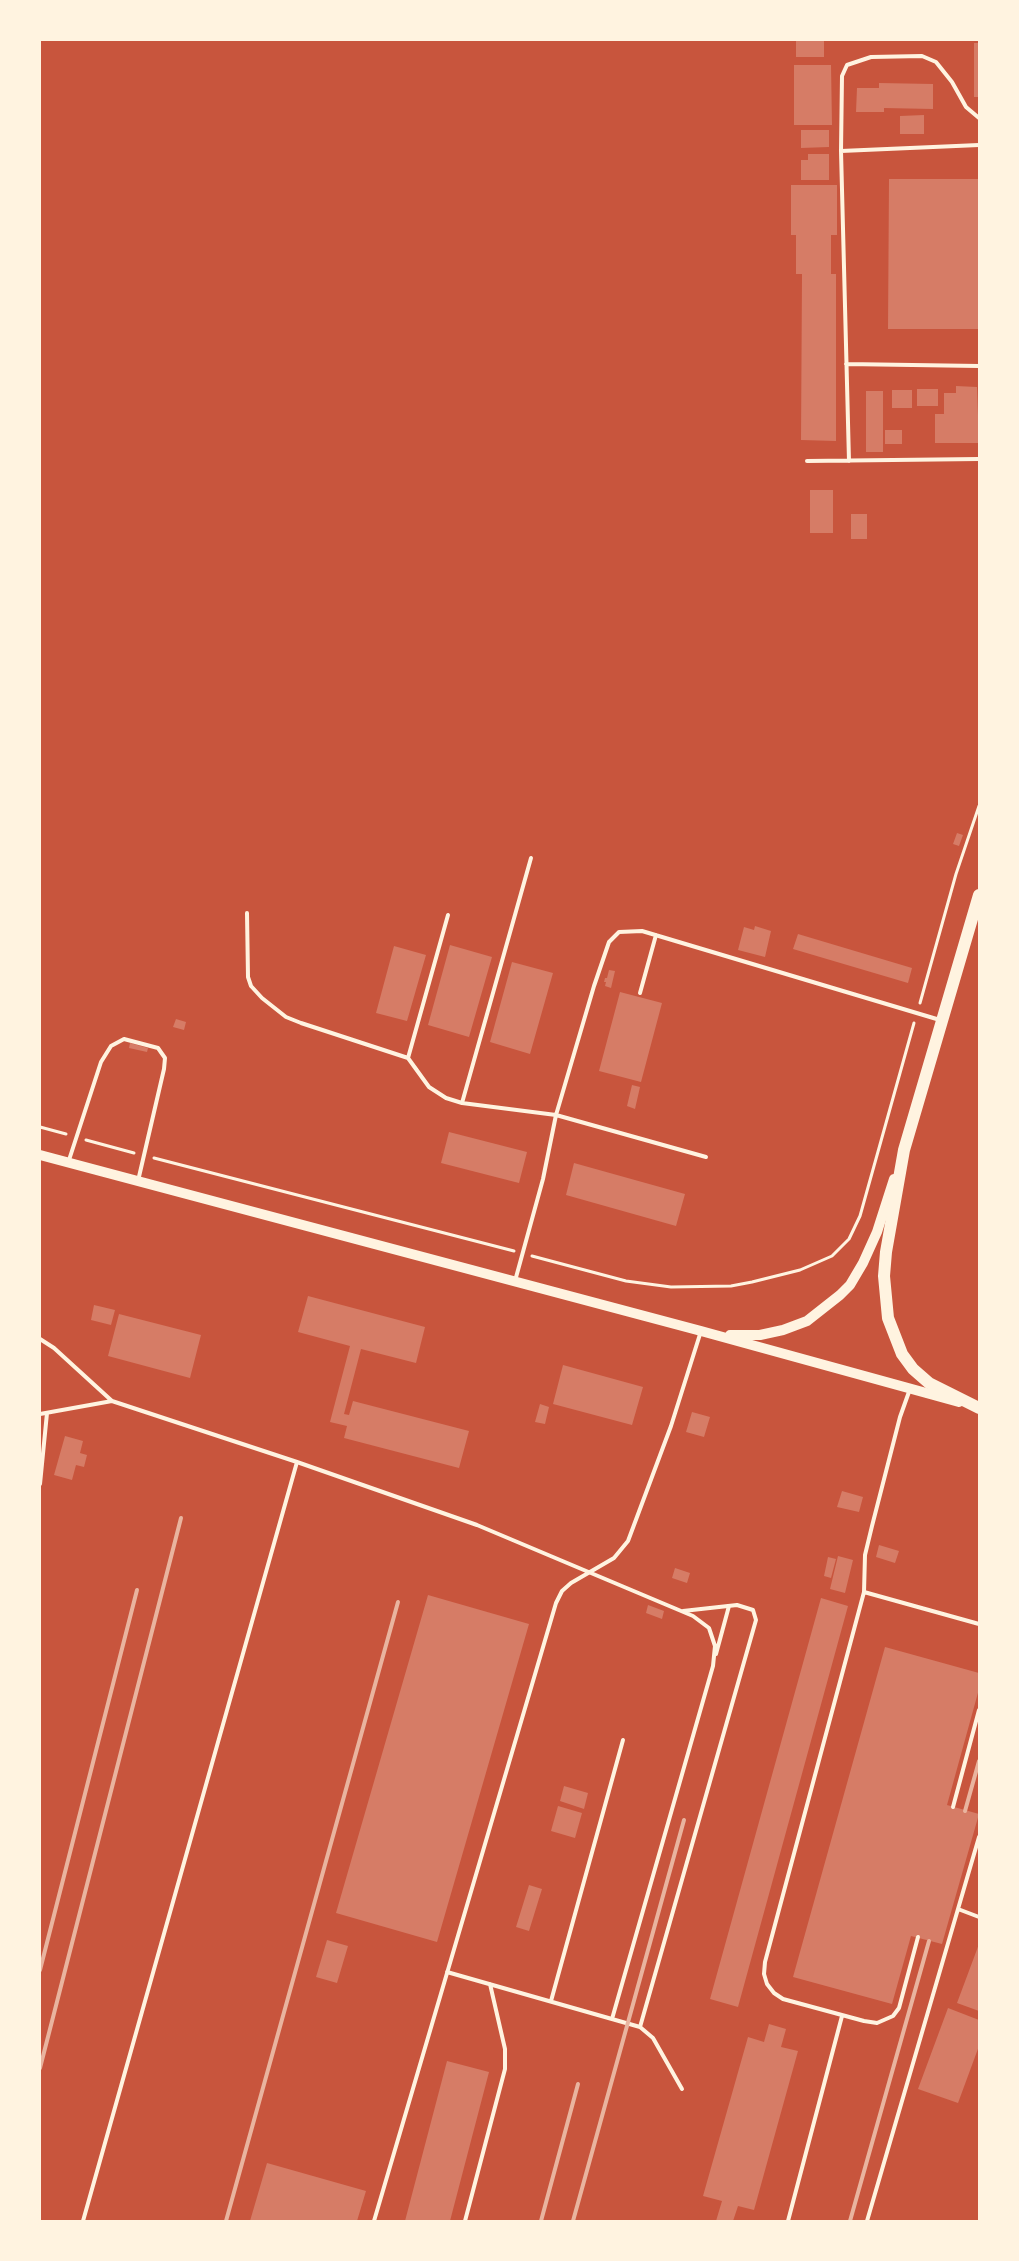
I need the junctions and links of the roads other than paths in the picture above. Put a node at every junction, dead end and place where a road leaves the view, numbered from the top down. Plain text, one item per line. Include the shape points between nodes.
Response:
1 (979, 118) edge
2 (979, 145) edge
3 (841, 151) junction
4 (846, 364) junction
5 (979, 366) edge
6 (979, 459) edge
7 (807, 461) dead end
8 (849, 461) junction
9 (531, 858) dead end
10 (979, 895) edge
11 (247, 913) dead end
12 (448, 915) dead end
13 (656, 935) junction
14 (640, 993) dead end
15 (941, 1021) junction
16 (408, 1058) junction
17 (462, 1103) junction
18 (556, 1115) junction
19 (904, 1150) junction
20 (40, 1155) edge
21 (706, 1157) dead end
22 (68, 1162) junction
23 (138, 1182) junction
24 (514, 1283) junction
25 (701, 1331) junction
26 (40, 1339) edge
27 (910, 1389) junction
28 (112, 1401) junction
29 (977, 1407) edge
30 (47, 1413) junction
31 (40, 1414) edge
32 (297, 1462) junction
33 (40, 1484) edge
34 (590, 1572) junction
35 (864, 1592) junction
36 (729, 1606) junction
37 (682, 1612) junction
38 (979, 1624) edge
39 (713, 1666) junction
40 (979, 1710) edge
41 (623, 1740) dead end
42 (953, 1807) dead end
43 (979, 1837) edge
44 (958, 1909) junction
45 (979, 1917) edge
46 (918, 1937) dead end
47 (448, 1972) junction
48 (490, 1984) junction
49 (551, 2001) junction
50 (842, 2016) junction
51 (612, 2019) junction
52 (640, 2027) junction
53 (682, 2089) dead end
54 (83, 2221) edge
55 (374, 2221) edge
56 (465, 2221) edge
57 (788, 2221) edge
58 (867, 2221) edge

1 - 3 lane via 966,107 936,62 922,56 871,57 847,65 842,76
2 - 3 lane
3 - 4 lane
4 - 5 lane
4 - 8 lane
6 - 8 lane
7 - 8 lane
9 - 17 lane
10 - 15 main road
11 - 16 lane via 248,977 251,986 275,1010 301,1023
12 - 16 lane
13 - 14 lane
13 - 15 lane
13 - 18 lane via 630,930 619,932 609,942
15 - 19 main road
16 - 17 lane via 436,1094
17 - 18 lane
18 - 21 lane
18 - 24 lane via 543,1179
19 - 25 main road via 864,1263 850,1285 826,1308 806,1321 760,1335
19 - 29 main road via 886,1252 884,1276 888,1318 902,1354 913,1369 929,1382
20 - 22 main road
22 - 23 main road
22 - 23 lane via 101,1062 111,1046 124,1039 158,1048 165,1058
23 - 24 main road
24 - 25 main road
25 - 27 main road
25 - 34 lane via 672,1426 628,1541 614,1558
26 - 28 lane
27 - 29 main road
27 - 35 lane via 865,1555
28 - 30 lane
28 - 32 lane
30 - 31 lane
30 - 33 lane
32 - 34 lane via 478,1525
32 - 54 lane
34 - 37 lane
34 - 47 lane via 562,1591 556,1603
35 - 38 lane
35 - 50 lane via 764,1974 767,1984 783,1999
36 - 37 lane
36 - 39 lane
36 - 52 lane via 753,1610 755,1626
37 - 39 lane via 694,1616 709,1628 715,1646
39 - 51 lane
40 - 42 lane
41 - 49 lane
43 - 44 lane
44 - 45 lane
44 - 58 lane
46 - 50 lane via 899,2008 893,2016 877,2023
47 - 48 lane
47 - 55 lane
48 - 49 lane
48 - 56 lane via 505,2049 505,2069
49 - 51 lane
50 - 57 lane
51 - 52 lane
52 - 53 lane via 653,2038

